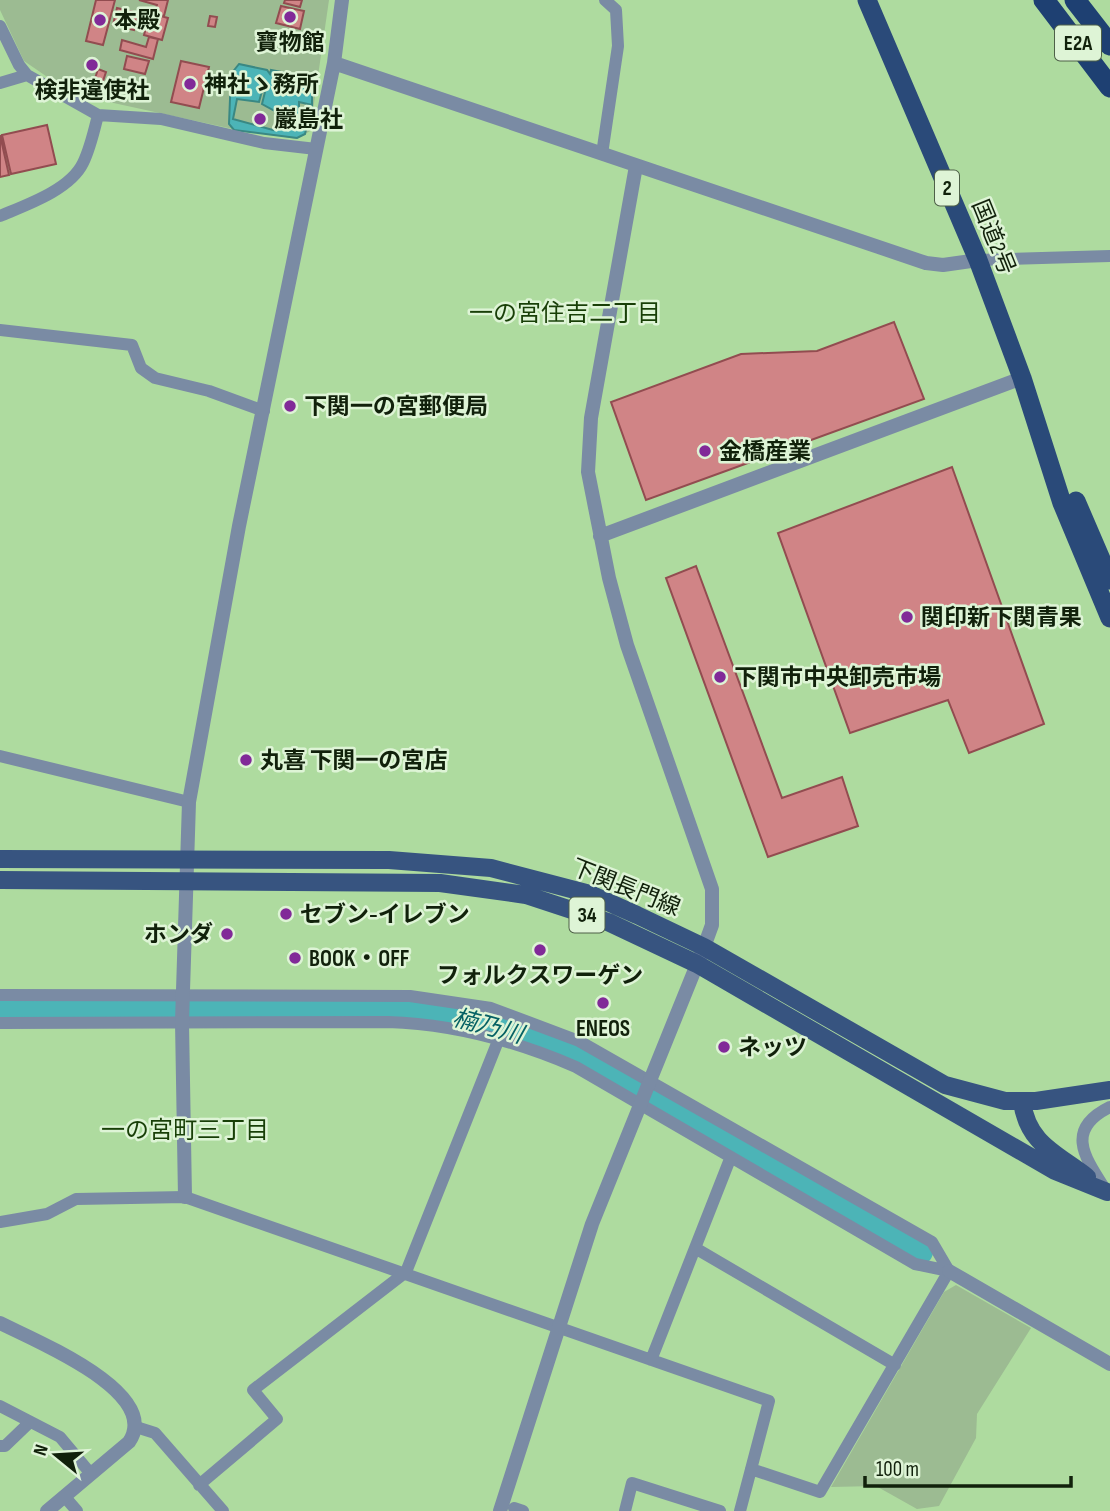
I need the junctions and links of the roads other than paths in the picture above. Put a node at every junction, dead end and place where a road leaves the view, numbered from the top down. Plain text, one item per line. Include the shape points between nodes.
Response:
1 (342, 0) edge
2 (605, 0) edge
3 (867, 0) edge
4 (1044, 0) edge
5 (1075, 0) edge
6 (0, 26) edge
7 (1110, 45) edge
8 (334, 63) junction
9 (27, 75) junction
10 (0, 83) edge
11 (1110, 87) edge
12 (98, 116) junction
13 (316, 149) junction
14 (601, 153) junction
15 (636, 166) junction
16 (0, 216) edge
17 (1110, 256) edge
18 (978, 260) junction
19 (0, 330) edge
20 (1022, 378) junction
21 (264, 411) junction
22 (600, 536) junction
23 (1110, 580) edge
24 (1110, 618) edge
25 (0, 756) edge
26 (189, 802) junction
27 (0, 859) edge
28 (185, 870) junction
29 (0, 880) edge
30 (704, 947) junction
31 (697, 964) junction
32 (0, 995) edge
33 (182, 996) junction
34 (182, 1019) junction
35 (0, 1023) edge
36 (498, 1041) junction
37 (1110, 1078) edge
38 (648, 1082) junction
39 (1110, 1090) edge
40 (1029, 1101) junction
41 (639, 1104) junction
42 (1110, 1107) edge
43 (730, 1159) junction
44 (1108, 1193) edge
45 (185, 1197) junction
46 (0, 1222) edge
47 (695, 1248) junction
48 (949, 1271) junction
49 (406, 1272) junction
50 (0, 1323) edge
51 (558, 1327) junction
52 (651, 1360) junction
53 (895, 1364) junction
54 (1110, 1364) edge
55 (0, 1406) edge
56 (30, 1422) junction
57 (136, 1427) junction
58 (0, 1446) edge
59 (751, 1469) junction
60 (92, 1474) junction
61 (199, 1485) junction
62 (64, 1496) junction
63 (512, 1510) edge
64 (47, 1511) edge
65 (78, 1511) edge
66 (223, 1511) edge
67 (625, 1511) edge
68 (720, 1511) edge
69 (740, 1511) edge

1 - 8 street
2 - 14 street via 616,10 618,46
3 - 18 highway, 国道2号 / 2
4 - 11 highway, E2A
5 - 7 highway, E2A
6 - 9 street
8 - 13 street
8 - 14 street
9 - 10 street
9 - 12 street
12 - 13 street via 161,119 264,143
12 - 16 street via 83,165 71,179
13 - 21 street
14 - 15 street
15 - 18 street via 926,263
15 - 22 street via 591,418 589,472
17 - 18 street
18 - 20 highway, 国道2号 / 2
19 - 21 street via 132,345 141,368 155,378
20 - 22 street
20 - 23 highway, 国道2号 / 2
20 - 24 highway, 国道2号 / 2 via 1062,503
21 - 26 street
22 - 30 street via 627,645 712,889 712,925
25 - 26 street
26 - 28 street
27 - 28 main road, 下関長門線 / 34
28 - 29 main road, 下関長門線 / 34
28 - 30 main road, 下関長門線 / 34 via 389,860 491,868 590,894
28 - 31 main road, 下関長門線 / 34 via 484,887 526,895 608,922
28 - 33 street
30 - 31 street
30 - 40 main road, 下関長門線 / 34 via 945,1085 989,1099
31 - 38 street
31 - 44 main road, 下関長門線 / 34 via 1055,1171
32 - 33 street
33 - 34 street
33 - 38 street via 423,997 491,1008 579,1041
34 - 35 street
34 - 36 street via 434,1024
34 - 45 street
36 - 41 street via 576,1067
36 - 49 street
37 - 40 main road
38 - 41 street
38 - 48 street via 932,1242
39 - 40 main road
40 - 44 main road via 1029,1131 1037,1141
41 - 43 street
41 - 51 street
42 - 44 street via 1092,1118 1082,1136 1083,1154
43 - 47 street
43 - 48 street via 915,1264
45 - 46 street via 76,1199 47,1214
45 - 49 street
47 - 52 street
47 - 53 street
48 - 53 street
48 - 54 street
49 - 51 street
49 - 61 street via 253,1390 277,1419
50 - 57 street via 110,1385 132,1410
51 - 52 street
51 - 63 street
52 - 59 street via 769,1401
53 - 59 street via 820,1492
55 - 56 street
56 - 58 street
56 - 60 street via 60,1437
57 - 60 street via 129,1442
57 - 61 street via 155,1433
59 - 69 street
60 - 62 street
61 - 66 street
62 - 64 street
62 - 65 street
67 - 68 street via 632,1483

